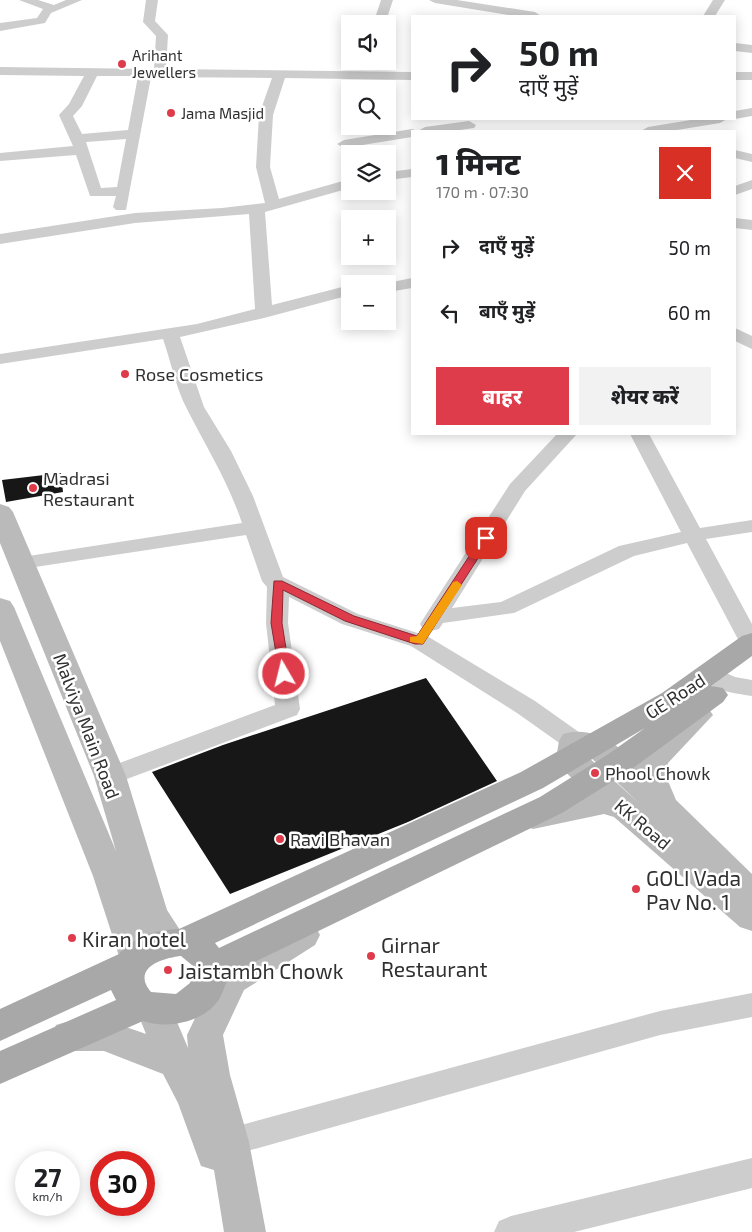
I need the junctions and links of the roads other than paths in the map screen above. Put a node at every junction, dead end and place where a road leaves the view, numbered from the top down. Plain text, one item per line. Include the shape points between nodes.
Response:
1 (25, 0) edge
2 (76, 0) edge
3 (152, 0) edge
4 (387, 0) edge
5 (435, 0) edge
6 (518, 0) edge
7 (719, 0) edge
8 (53, 8) junction
9 (507, 14) edge
10 (382, 15) edge
11 (522, 15) edge
12 (711, 15) edge
13 (0, 27) edge
14 (736, 47) edge
15 (752, 49) edge
16 (2, 67) edge
17 (341, 70) edge
18 (382, 70) edge
19 (160, 72) junction
20 (92, 73) junction
21 (145, 74) junction
22 (279, 74) junction
23 (408, 75) edge
24 (736, 76) edge
25 (752, 76) edge
26 (752, 112) edge
27 (736, 115) edge
28 (714, 120) edge
29 (469, 125) edge
30 (432, 130) edge
31 (654, 130) edge
32 (411, 133) edge
33 (134, 134) junction
34 (80, 144) junction
35 (344, 144) dead end
36 (736, 154) edge
37 (0, 156) edge
38 (752, 158) edge
39 (411, 173) edge
40 (396, 175) edge
41 (752, 184) edge
42 (341, 186) edge
43 (122, 191) junction
44 (736, 191) edge
45 (273, 205) junction
46 (257, 208) junction
47 (119, 220) junction
48 (736, 223) edge
49 (752, 225) edge
50 (0, 239) edge
51 (411, 283) edge
52 (396, 286) edge
53 (396, 288) edge
54 (411, 291) edge
55 (341, 292) edge
56 (264, 313) junction
57 (170, 333) junction
58 (736, 334) edge
59 (752, 344) edge
60 (0, 359) edge
61 (566, 435) edge
62 (641, 435) edge
63 (0, 512) edge
64 (752, 526) edge
65 (254, 527) junction
66 (693, 535) junction
67 (22, 563) junction
68 (278, 583) junction
69 (0, 607) edge
70 (436, 617) junction
71 (419, 641) junction
72 (752, 650) edge
73 (724, 686) edge
74 (590, 757) junction
75 (110, 776) junction
76 (663, 807) junction
77 (624, 808) junction
78 (519, 820) junction
79 (364, 894) junction
80 (752, 896) edge
81 (752, 918) edge
82 (176, 941) junction
83 (133, 961) junction
84 (212, 971) junction
85 (752, 1005) edge
86 (148, 1007) junction
87 (0, 1026) edge
88 (68, 1036) junction
89 (176, 1063) junction
90 (0, 1068) edge
91 (220, 1144) junction
92 (752, 1173) edge
93 (244, 1232) edge
94 (511, 1232) edge

1 - 8 street
2 - 8 street
3 - 19 street via 149,22 162,35
4 - 10 street
5 - 9 street
6 - 9 street
7 - 12 street
8 - 13 street via 41,21
9 - 11 street
14 - 15 street
16 - 20 street
17 - 22 street
18 - 23 street
19 - 21 street
19 - 22 street
20 - 21 street
20 - 34 street via 75,106 66,115
21 - 33 street
22 - 45 street via 266,116 264,149 264,167
24 - 25 street
26 - 27 street
28 - 31 street
29 - 30 street
32 - 35 street
33 - 34 street
33 - 43 street
34 - 37 street
34 - 43 street via 95,194
36 - 38 street
39 - 40 street
41 - 44 street
42 - 45 street
43 - 47 street
45 - 46 street
46 - 47 street
46 - 56 street
47 - 50 street
48 - 49 street
51 - 52 street
53 - 54 street
55 - 56 street
56 - 57 street
57 - 60 street
57 - 65 street via 195,408 221,451
58 - 59 street
61 - 70 street via 517,488
62 - 66 street
63 - 67 street, Malviya Main Road
64 - 66 street
65 - 67 street
65 - 68 street via 272,580
66 - 70 street via 628,551 506,608
66 - 72 street
67 - 75 street, Malviya Main Road
68 - 71 street via 350,619
68 - 75 street via 277,623 288,709
69 - 83 street, Malviya Main Road via 110,876
70 - 71 street
71 - 74 street via 526,707
72 - 73 main road
73 - 74 main road
73 - 76 street via 653,760 652,781
74 - 76 street, KK Road
74 - 77 street, KK Road
74 - 78 main road via 551,805
74 - 82 main road via 532,780 401,842
75 - 82 street, Malviya Main Road via 150,910 155,921
76 - 80 street, KK Road
77 - 78 street via 604,803
77 - 81 street, KK Road
78 - 79 main road
79 - 84 main road via 232,957
79 - 91 street via 339,916 285,945 231,980 205,1035
82 - 83 main road via 158,943
82 - 84 main road via 204,952
83 - 86 main road via 126,980 127,987 136,1000
83 - 87 main road
84 - 86 main road via 204,993 194,1001 182,1007
85 - 91 street via 660,1023
86 - 88 main road
86 - 89 street
88 - 89 street via 104,1036 133,1044
88 - 90 main road
89 - 91 street
91 - 93 street
92 - 94 street

